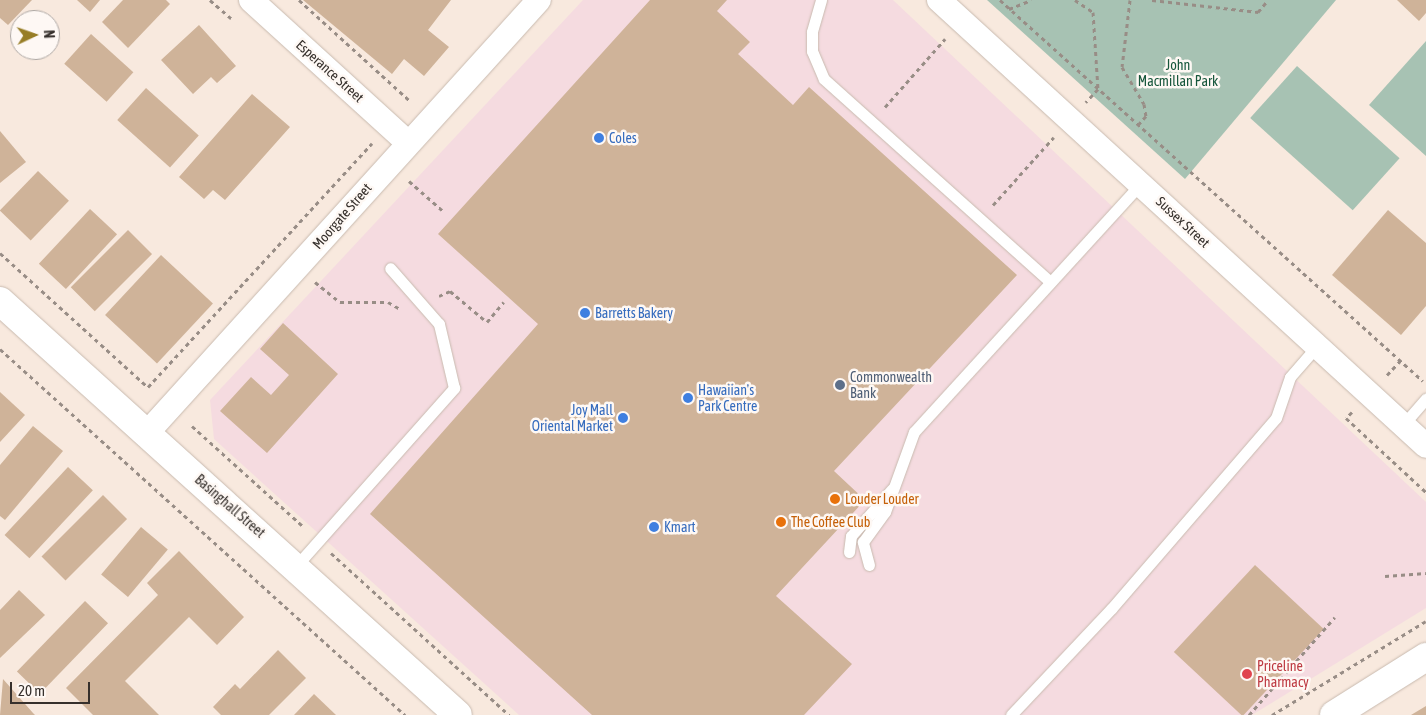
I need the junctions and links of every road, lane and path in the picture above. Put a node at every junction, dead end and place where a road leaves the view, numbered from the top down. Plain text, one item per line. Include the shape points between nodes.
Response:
1 (251, 0) edge
2 (298, 0) edge
3 (540, 0) edge
4 (821, 0) edge
5 (939, 0) edge
6 (1000, 0) edge
7 (1031, 0) edge
8 (1076, 0) edge
9 (1130, 0) edge
10 (1152, 0) edge
11 (1268, 0) edge
12 (1009, 9) junction
13 (962, 21) junction
14 (1098, 90) junction
15 (417, 94) dead end
16 (410, 101) junction
17 (389, 125) junction
18 (1138, 125) junction
19 (879, 128) junction
20 (1056, 135) dead end
21 (408, 143) junction
22 (389, 163) junction
23 (1141, 183) junction
24 (442, 210) dead end
25 (980, 219) junction
26 (0, 253) edge
27 (390, 268) dead end
28 (313, 280) dead end
29 (1050, 282) junction
30 (0, 301) edge
31 (504, 302) dead end
32 (421, 304) junction
33 (1316, 347) junction
34 (0, 349) edge
35 (1426, 384) edge
36 (1426, 399) edge
37 (1403, 425) junction
38 (192, 426) dead end
39 (147, 433) junction
40 (1426, 446) edge
41 (892, 489) junction
42 (318, 540) junction
43 (849, 552) dead end
44 (297, 565) junction
45 (869, 565) dead end
46 (1426, 572) edge
47 (1385, 576) dead end
48 (1334, 617) dead end
49 (1426, 621) edge
50 (1426, 657) edge
51 (406, 715) edge
52 (458, 715) edge
53 (509, 715) edge
54 (1011, 715) edge
55 (1248, 715) edge
56 (1272, 715) edge
57 (1334, 715) edge

1 - 17 street, Esperance Street
2 - 16 path
3 - 21 street, Moorgate Street
4 - 19 lane via 812,32 818,68
5 - 13 street, Sussex Street
6 - 12 path
7 - 12 path
8 - 14 path via 1093,12
9 - 18 path via 1122,67 1144,104 1146,116
10 - 11 path via 1258,12
12 - 14 path
13 - 19 path via 886,104
13 - 23 street, Sussex Street
14 - 18 path
15 - 16 path
16 - 17 path
17 - 21 street, Esperance Street
17 - 26 path via 148,387
18 - 35 path
19 - 25 lane
20 - 25 path
21 - 22 street, Moorgate Street
22 - 24 path
22 - 39 street, Moorgate Street
23 - 29 lane
23 - 33 street, Sussex Street
25 - 29 lane
27 - 32 lane
28 - 32 path via 340,302 388,302 398,310
29 - 41 lane via 914,432
30 - 39 street, Basinghall Street
31 - 32 path via 487,322 450,291
32 - 42 lane via 439,324 454,388
33 - 37 street, Sussex Street
33 - 54 lane via 1290,377 1276,418 1111,608
34 - 51 path
36 - 37 lane
37 - 40 street, Sussex Street
38 - 42 path
39 - 44 street, Basinghall Street
41 - 43 lane via 851,536
41 - 45 lane via 880,521 863,542
42 - 44 lane
42 - 53 path
44 - 52 street, Basinghall Street
46 - 47 path
48 - 55 path
49 - 56 path
50 - 57 street

